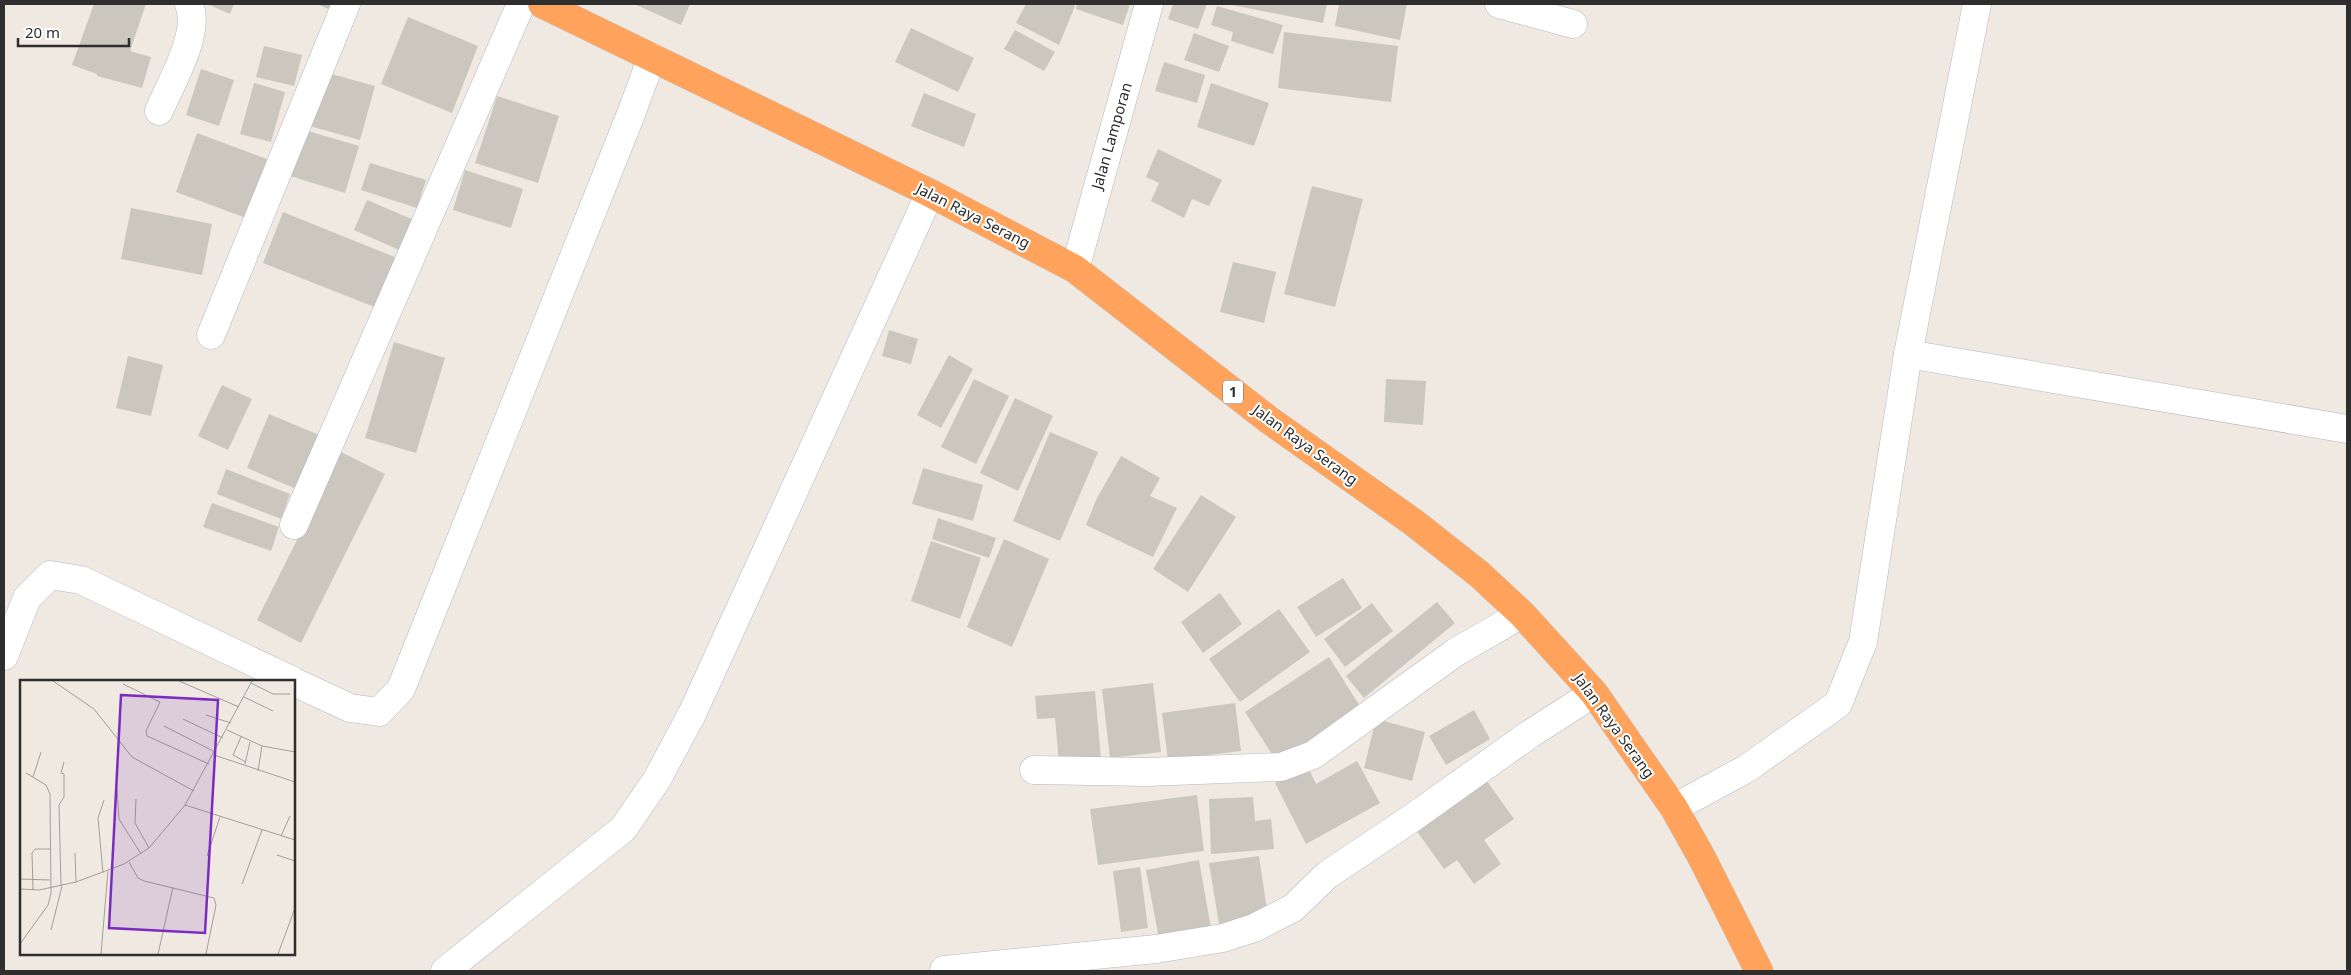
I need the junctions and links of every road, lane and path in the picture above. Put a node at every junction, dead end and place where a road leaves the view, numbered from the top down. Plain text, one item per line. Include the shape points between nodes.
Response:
1 (189, 4) edge
2 (346, 4) edge
3 (521, 4) edge
4 (1149, 4) edge
5 (1499, 4) edge
6 (1977, 4) edge
7 (551, 6) edge
8 (1573, 24) dead end
9 (652, 57) junction
10 (158, 111) dead end
11 (930, 193) junction
12 (1075, 269) junction
13 (211, 335) dead end
14 (1908, 354) junction
15 (2347, 429) edge
16 (294, 525) dead end
17 (1522, 614) junction
18 (4, 656) edge
19 (291, 680) edge
20 (295, 682) edge
21 (1594, 693) junction
22 (1034, 770) dead end
23 (1674, 808) junction
24 (944, 970) dead end
25 (445, 971) edge
26 (1759, 971) edge

1 - 10 street via 193,21 191,35
2 - 13 street
3 - 16 street
4 - 12 street, Jalan Lamporan
5 - 8 street
6 - 14 street
7 - 9 highway, Jalan Raya Serang / 1
9 - 11 highway, Jalan Raya Serang / 1
9 - 20 street via 401,689 379,712 350,708
11 - 12 highway, Jalan Raya Serang / 1
11 - 25 street via 692,714 656,781 623,829
12 - 17 highway, Jalan Raya Serang / 1 via 1269,420 1413,522 1479,574
14 - 15 street
14 - 23 street via 1863,642 1838,704 1746,769
17 - 21 highway, Jalan Raya Serang / 1
17 - 22 street via 1456,652 1312,755 1281,767 1146,772
18 - 19 street via 27,598 50,575 80,580
21 - 23 highway, Jalan Raya Serang / 1
21 - 24 street via 1327,875 1294,908 1254,928 1223,938 1156,949
23 - 26 highway, Jalan Raya Serang / 1

